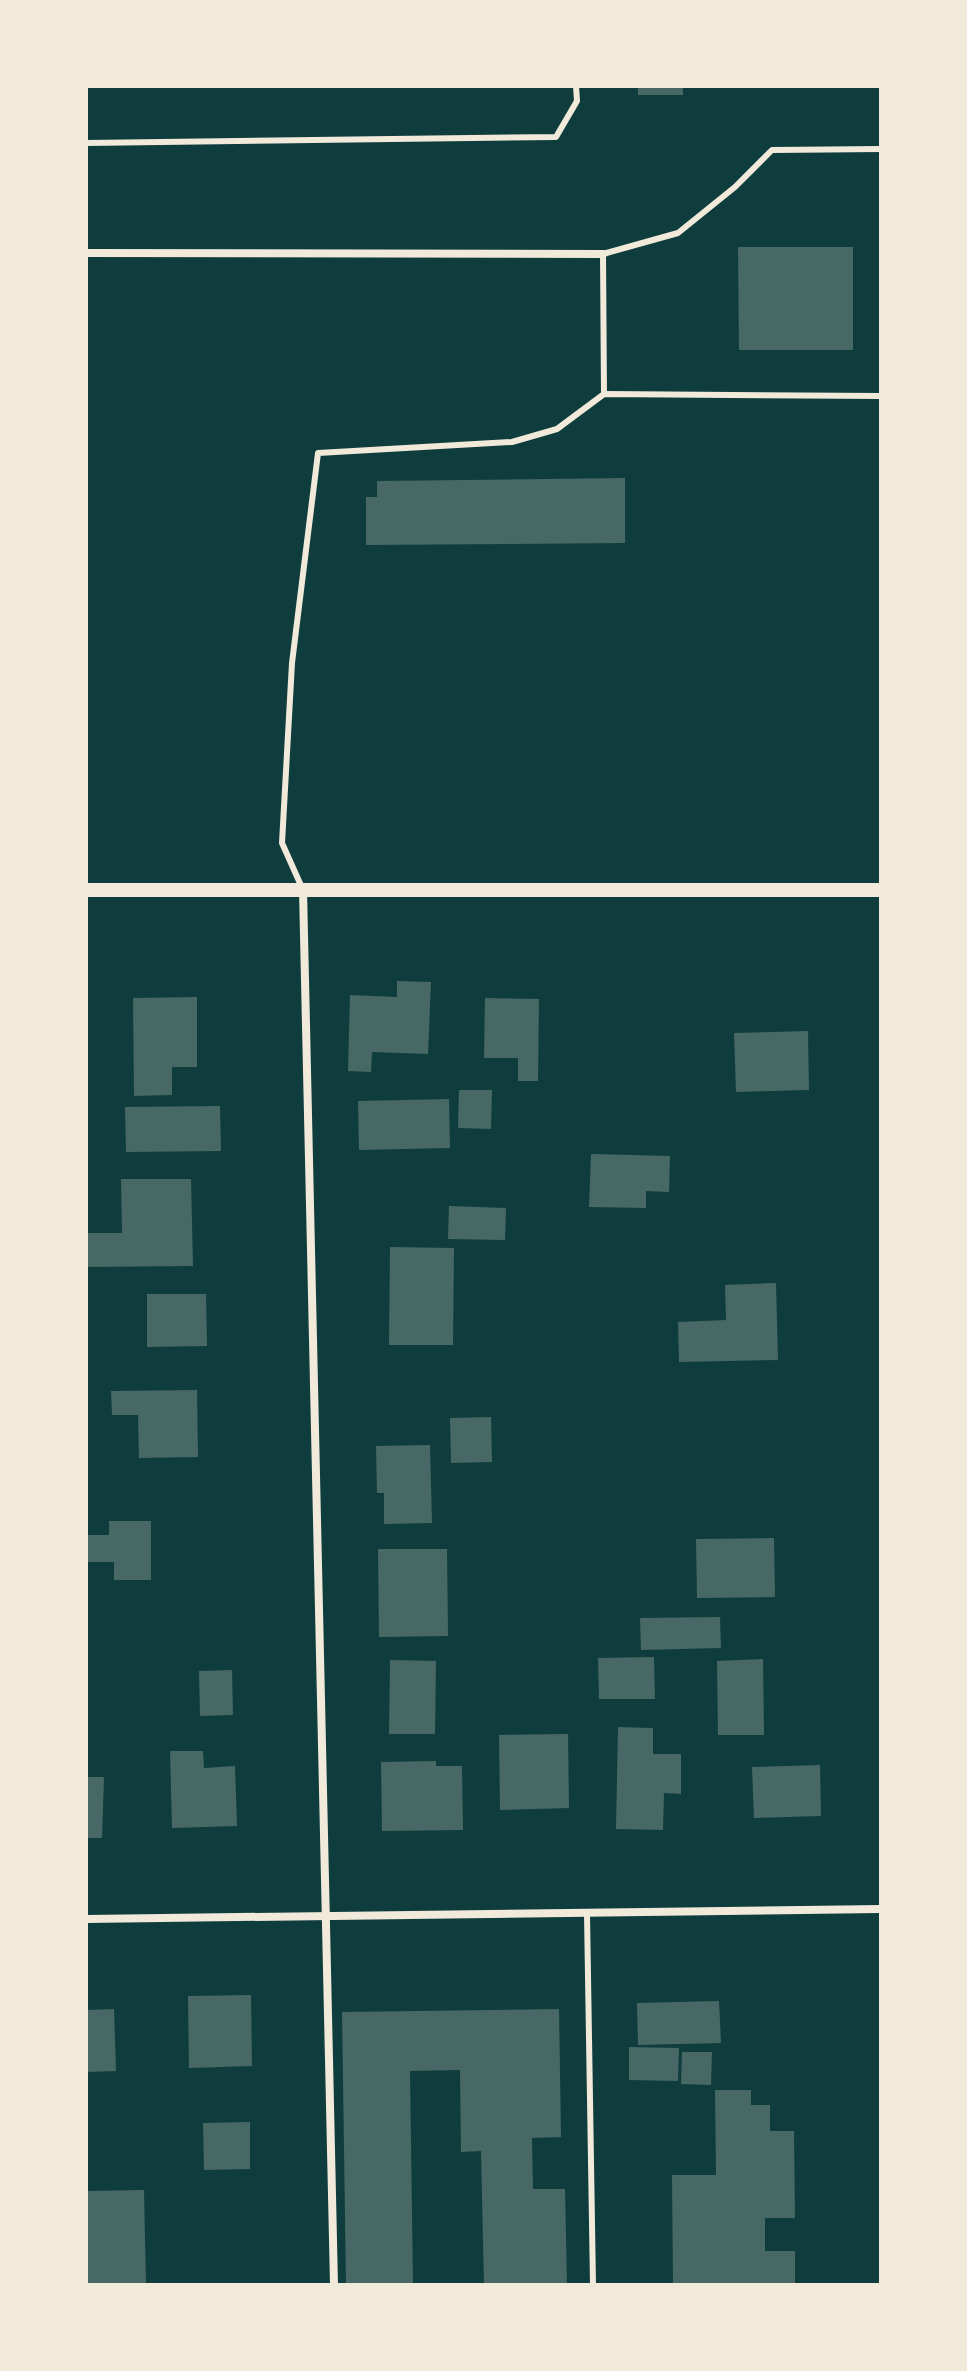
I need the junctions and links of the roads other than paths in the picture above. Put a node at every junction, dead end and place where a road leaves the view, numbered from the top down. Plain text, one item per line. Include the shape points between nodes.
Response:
1 (576, 86) edge
2 (86, 143) edge
3 (881, 149) edge
4 (86, 253) edge
5 (603, 254) junction
6 (604, 394) junction
7 (881, 396) edge
8 (86, 890) edge
9 (303, 890) junction
10 (881, 890) edge
11 (881, 1909) edge
12 (587, 1914) junction
13 (327, 1918) junction
14 (86, 1919) edge
15 (334, 2285) edge
16 (593, 2285) edge

1 - 2 lane via 577,101 556,137
3 - 5 lane via 772,150 678,233
4 - 5 street
5 - 6 lane
6 - 7 lane
6 - 9 lane via 557,429 512,442 318,453 292,663 282,843
8 - 9 street
9 - 10 street
9 - 13 street
11 - 12 street
12 - 13 street
12 - 16 lane
13 - 14 street
13 - 15 street

